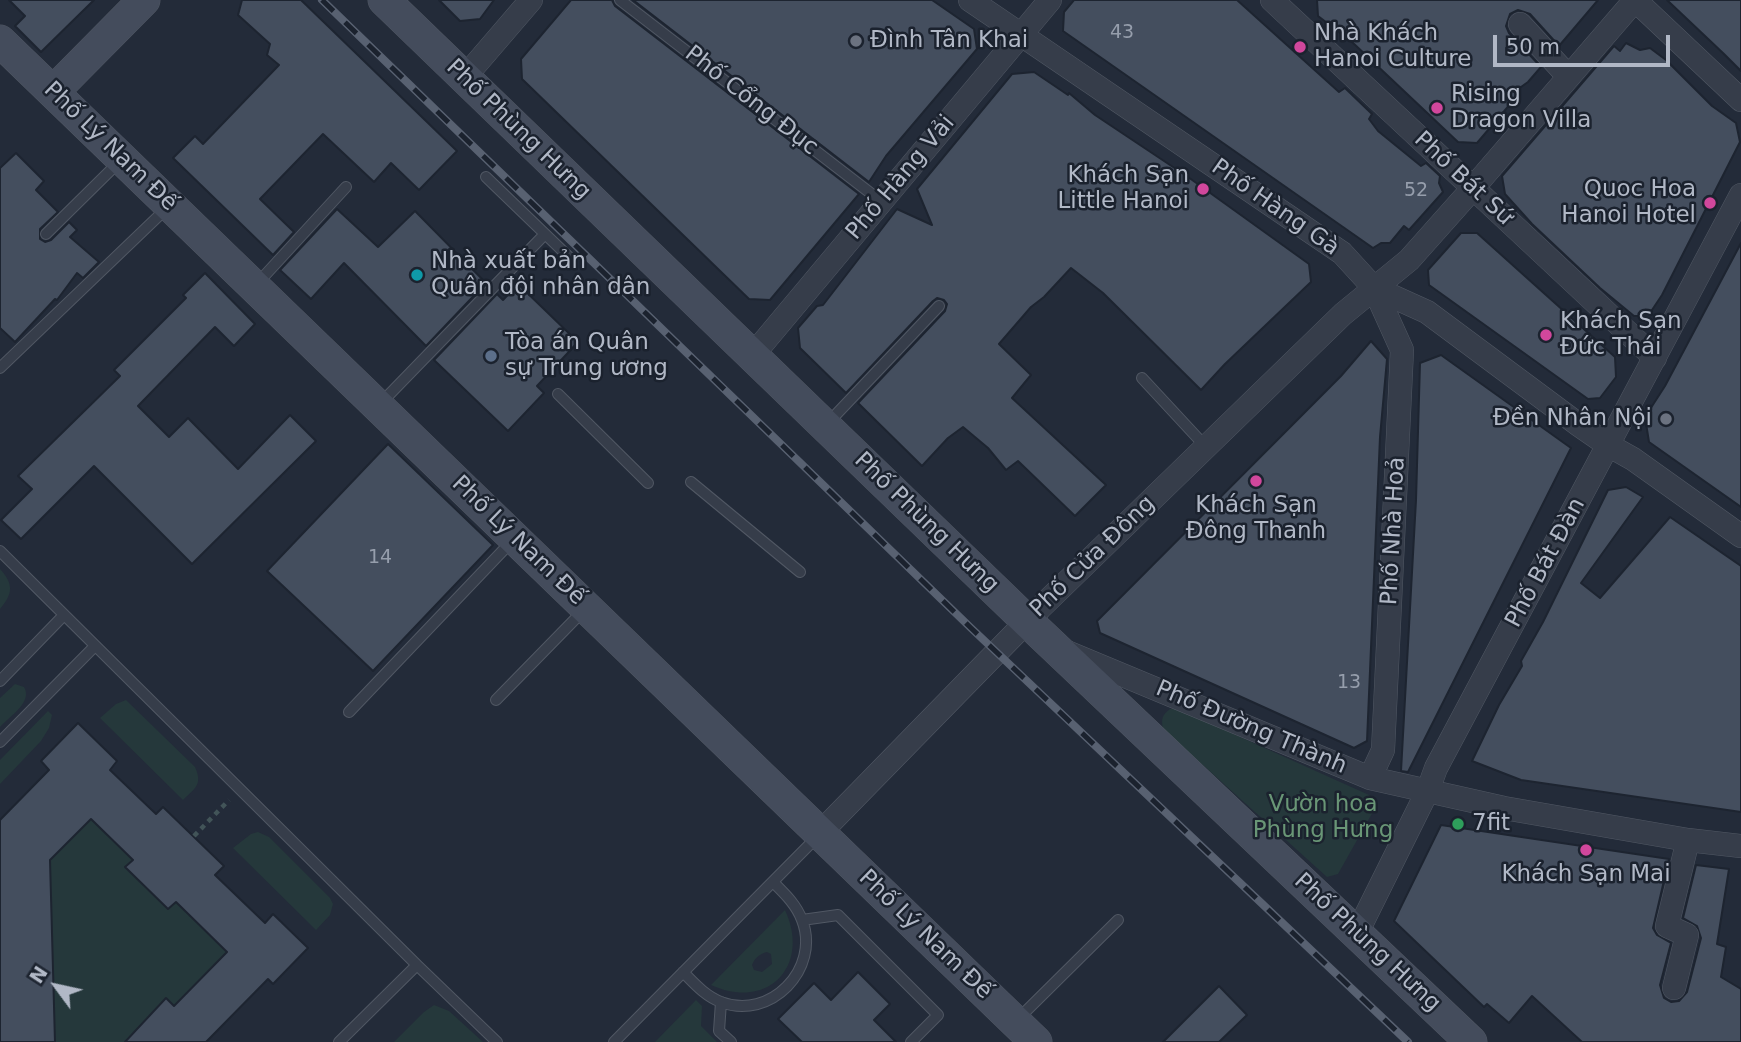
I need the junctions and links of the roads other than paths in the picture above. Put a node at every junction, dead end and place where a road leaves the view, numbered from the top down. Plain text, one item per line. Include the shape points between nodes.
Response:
1 (144, 0) edge
2 (384, 0) edge
3 (531, 0) edge
4 (620, 0) edge
5 (970, 0) edge
6 (1050, 0) edge
7 (1635, 0) edge
8 (1278, 2) edge
9 (1520, 24) dead end
10 (1020, 35) junction
11 (0, 41) edge
12 (1568, 76) junction
13 (464, 78) junction
14 (54, 92) junction
15 (1741, 100) edge
16 (122, 159) junction
17 (486, 177) dead end
18 (346, 187) dead end
19 (1473, 188) junction
20 (1741, 195) edge
21 (882, 202) junction
22 (170, 205) junction
23 (46, 234) dead end
24 (545, 234) junction
25 (570, 258) dead end
26 (254, 288) junction
27 (1374, 288) junction
28 (939, 306) dead end
29 (752, 356) junction
30 (1655, 358) junction
31 (0, 368) edge
32 (1142, 378) dead end
33 (558, 394) dead end
34 (378, 406) junction
35 (825, 426) junction
36 (1608, 445) junction
37 (1206, 447) junction
38 (691, 482) dead end
39 (648, 483) dead end
40 (1741, 536) edge
41 (515, 538) junction
42 (0, 551) edge
43 (800, 572) dead end
44 (587, 607) junction
45 (64, 615) junction
46 (1027, 621) junction
47 (96, 646) junction
48 (1054, 646) junction
49 (0, 681) edge
50 (496, 700) dead end
51 (349, 712) dead end
52 (0, 742) edge
53 (1370, 778) junction
54 (1428, 790) junction
55 (820, 833) junction
56 (1688, 839) junction
57 (1741, 846) edge
58 (773, 881) junction
59 (802, 920) junction
60 (1118, 920) dead end
61 (1357, 933) junction
62 (416, 965) junction
63 (683, 972) junction
64 (1674, 988) dead end
65 (721, 1002) junction
66 (1026, 1032) edge
67 (340, 1042) edge
68 (497, 1042) edge
69 (614, 1042) edge
70 (731, 1042) edge
71 (911, 1042) edge
72 (1471, 1042) edge

1 - 14 street
2 - 13 street, Phố Phùng Hưng
3 - 13 street
4 - 21 lane, Phố Cổng Đục
5 - 10 street, Phố Hàng Gà
6 - 10 street, Phố Hàng Vải
7 - 12 street, Phố Cửa Đông
7 - 15 street
8 - 19 street, Phố Bát Sứ
9 - 12 street
10 - 21 street, Phố Hàng Vải
10 - 27 street, Phố Hàng Gà via 1342,253
11 - 14 street, Phố Lý Nam Đế
12 - 19 street, Phố Cửa Đông
13 - 29 street, Phố Phùng Hưng
14 - 16 street, Phố Lý Nam Đế
16 - 22 street, Phố Lý Nam Đế
16 - 23 lane
17 - 24 lane
18 - 26 lane
19 - 27 street, Phố Cửa Đông via 1409,260
19 - 30 street, Phố Bát Sứ
20 - 30 street, Phố Bát Đàn
21 - 29 street, Phố Hàng Vải
22 - 26 street, Phố Lý Nam Đế
22 - 31 lane
24 - 25 lane
24 - 34 lane
26 - 34 street, Phố Lý Nam Đế via 293,331
27 - 36 street, Phố Hàng Gà via 1427,312
27 - 37 street, Phố Cửa Đông
27 - 53 street, Phố Nhà Hoả via 1402,350 1383,750
28 - 35 lane
29 - 35 street, Phố Phùng Hưng
30 - 36 street, Phố Bát Đàn
32 - 37 lane
33 - 39 lane
34 - 41 street, Phố Lý Nam Đế
35 - 46 street, Phố Phùng Hưng
36 - 40 street, Phố Hàng Gà
36 - 54 street, Phố Bát Đàn
37 - 46 street, Phố Cửa Đông
38 - 43 lane
41 - 44 street, Phố Lý Nam Đế
41 - 51 lane
42 - 45 lane
44 - 50 lane
44 - 55 street, Phố Lý Nam Đế
45 - 47 lane
45 - 49 lane
46 - 48 street, Phố Phùng Hưng
46 - 55 street, Phố Cửa Đông
47 - 52 lane
47 - 62 lane
48 - 53 street, Phố Đường Thành
48 - 61 street, Phố Phùng Hưng
53 - 54 street, Phố Đường Thành
54 - 56 street, Phố Đường Thành via 1504,808
54 - 61 street, Phố Bát Đàn
55 - 58 lane
55 - 66 street, Phố Lý Nam Đế
56 - 57 street, Phố Đường Thành
56 - 64 street via 1667,926 1687,935
58 - 59 lane
58 - 63 lane
59 - 65 lane via 804,961 795,979 762,1003 741,1006
59 - 71 lane via 838,915 938,1015
60 - 66 lane
61 - 72 street, Phố Phùng Hưng
62 - 67 lane
62 - 68 lane
63 - 65 lane
63 - 69 lane
65 - 70 lane via 719,1031

